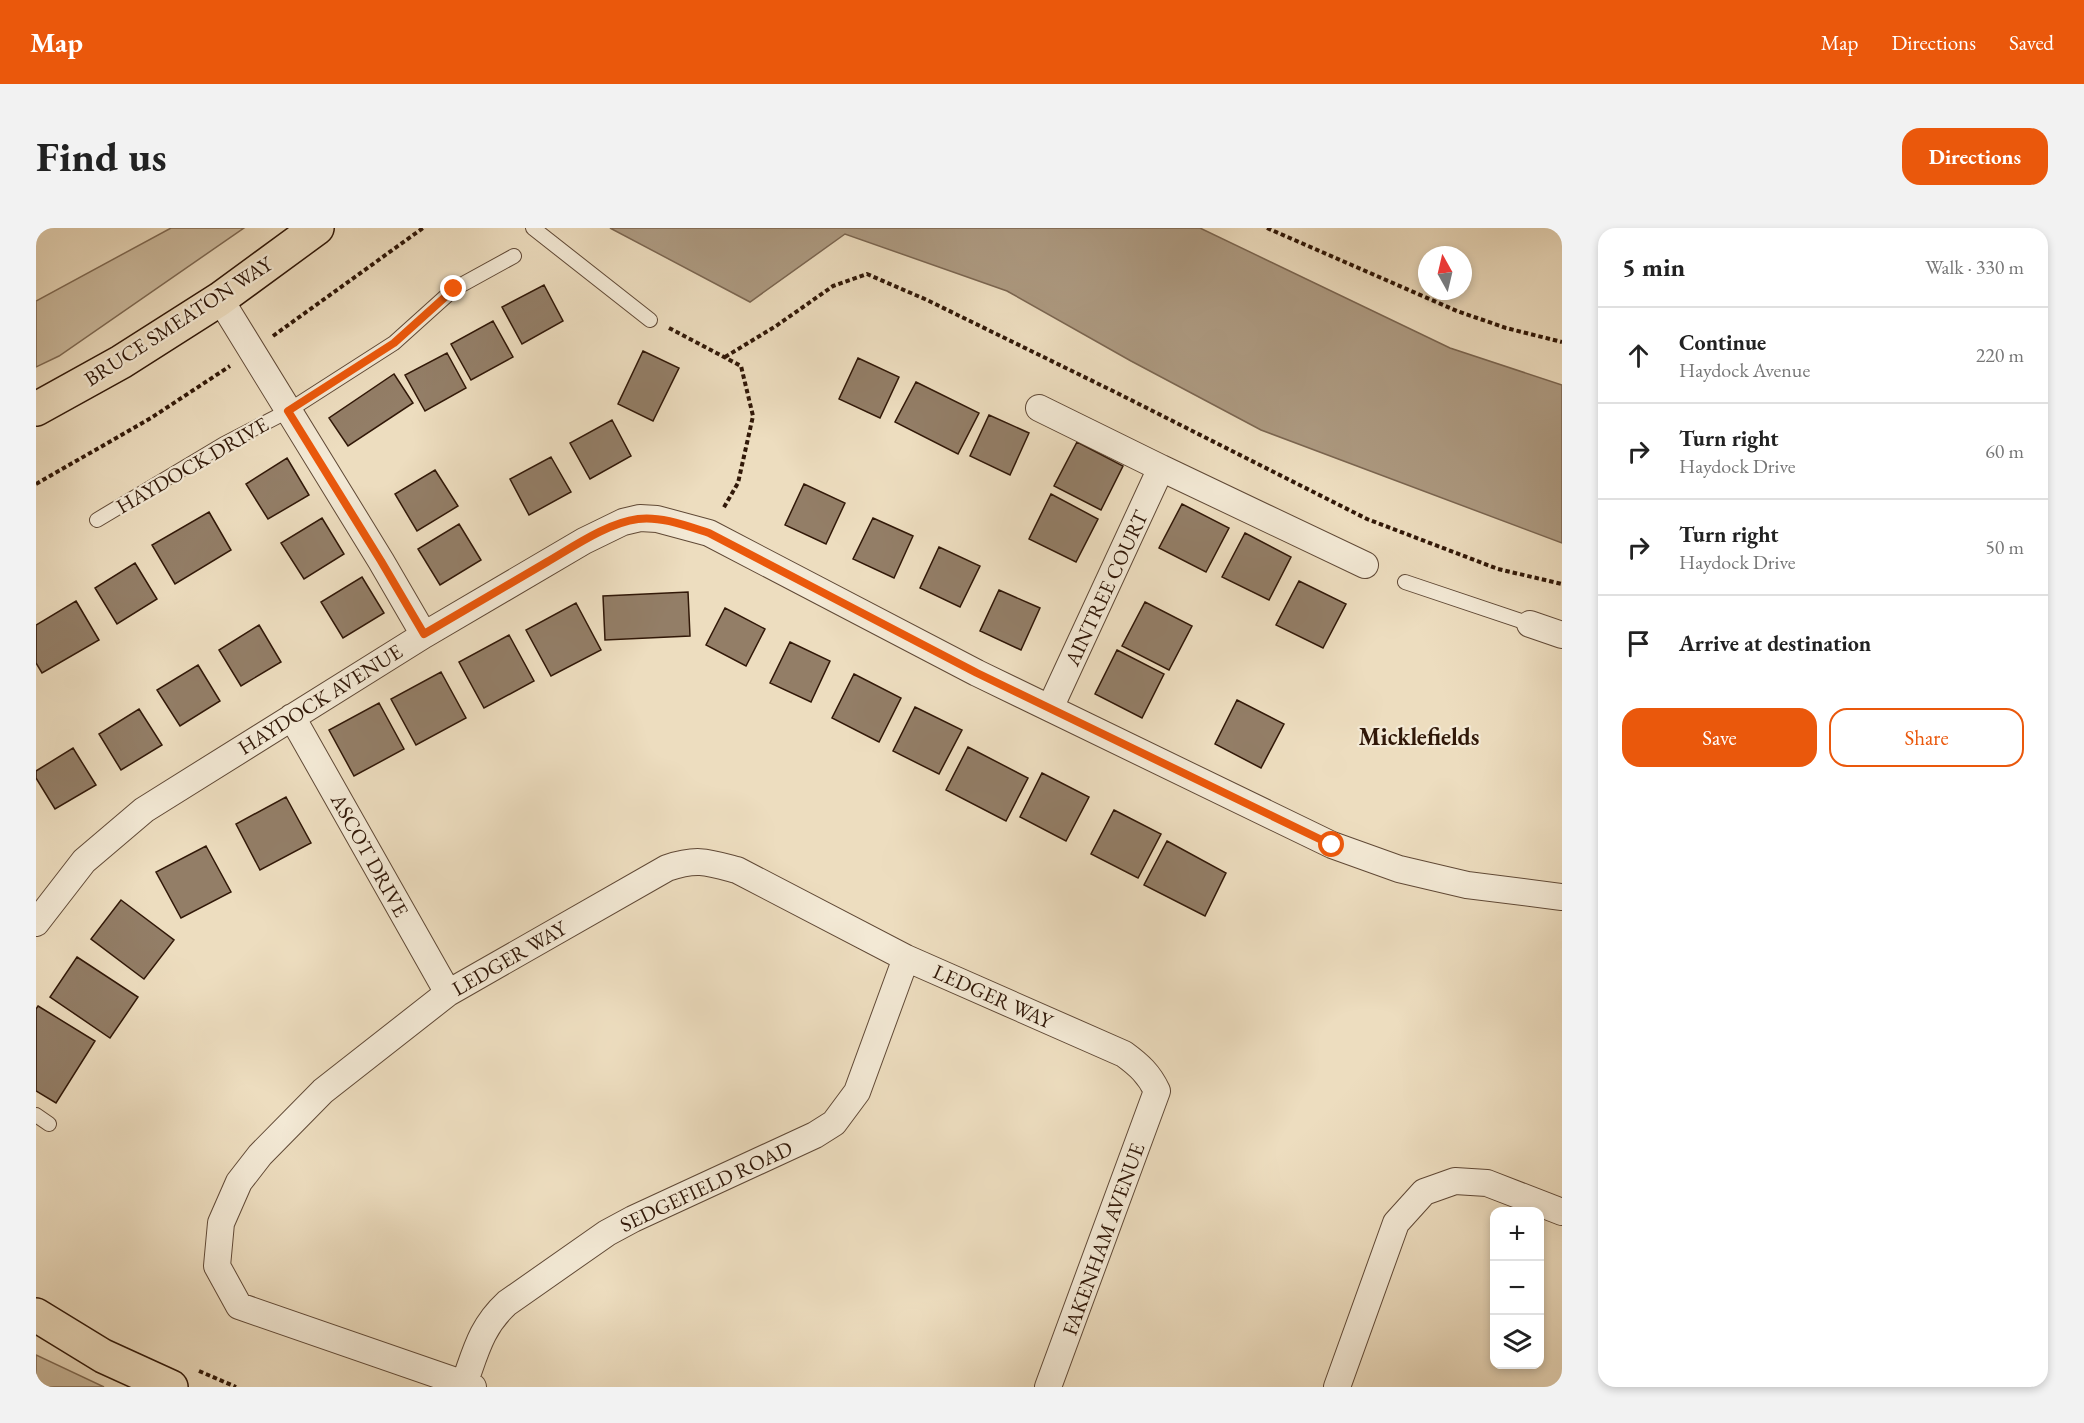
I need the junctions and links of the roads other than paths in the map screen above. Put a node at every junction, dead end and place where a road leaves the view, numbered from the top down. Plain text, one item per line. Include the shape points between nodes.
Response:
1 (317, 228) edge
2 (533, 228) edge
3 (514, 256) dead end
4 (220, 299) junction
5 (650, 320) road end
6 (1039, 408) dead end
7 (36, 409) edge
8 (288, 411) junction
9 (1161, 468) junction
10 (97, 520) dead end
11 (1365, 565) dead end
12 (1405, 582) dead end
13 (1530, 624) joint
14 (424, 634) junction
15 (1562, 635) edge
16 (1050, 708) junction
17 (292, 717) junction
18 (1562, 897) edge
19 (36, 923) edge
20 (906, 958) junction
21 (447, 993) junction
22 (1157, 1091) joint
23 (36, 1115) edge
24 (49, 1124) dead end
25 (1562, 1212) edge
26 (36, 1315) edge
27 (1345, 1385) edge
28 (469, 1386) edge
29 (171, 1387) edge
30 (1048, 1387) edge

1 - 4 main road, BRUCE SMEATON WAY
2 - 5 lane
3 - 8 lane, HAYDOCK DRIVE via 454,289 394,343
4 - 7 main road, BRUCE SMEATON WAY
4 - 8 street, HAYDOCK DRIVE
6 - 9 street
8 - 10 lane, HAYDOCK DRIVE via 224,444
8 - 14 street, HAYDOCK DRIVE
9 - 11 street
9 - 16 street, AINTREE COURT
12 - 13 lane
13 - 15 street
14 - 16 street, HAYDOCK AVENUE via 584,541 623,522 657,519 709,533
14 - 17 street, HAYDOCK AVENUE
16 - 18 street, HAYDOCK AVENUE via 1332,845 1399,869 1467,885
17 - 19 street, HAYDOCK AVENUE via 144,810 84,861
17 - 21 street, ASCOT DRIVE
20 - 21 street, LEDGER WAY via 737,870 695,861 667,868
20 - 22 street, LEDGER WAY via 1124,1054 1150,1076
20 - 28 street, SEDGEFIELD ROAD via 857,1092 834,1123 607,1233 507,1303 493,1316 482,1335
21 - 28 street, LEDGER WAY via 323,1091 260,1155 239,1182 221,1223 218,1266 239,1306
22 - 30 street, FAKENHAM AVENUE
23 - 24 lane
25 - 27 street via 1487,1183 1455,1181 1424,1192 1396,1223
26 - 29 main road via 103,1356

